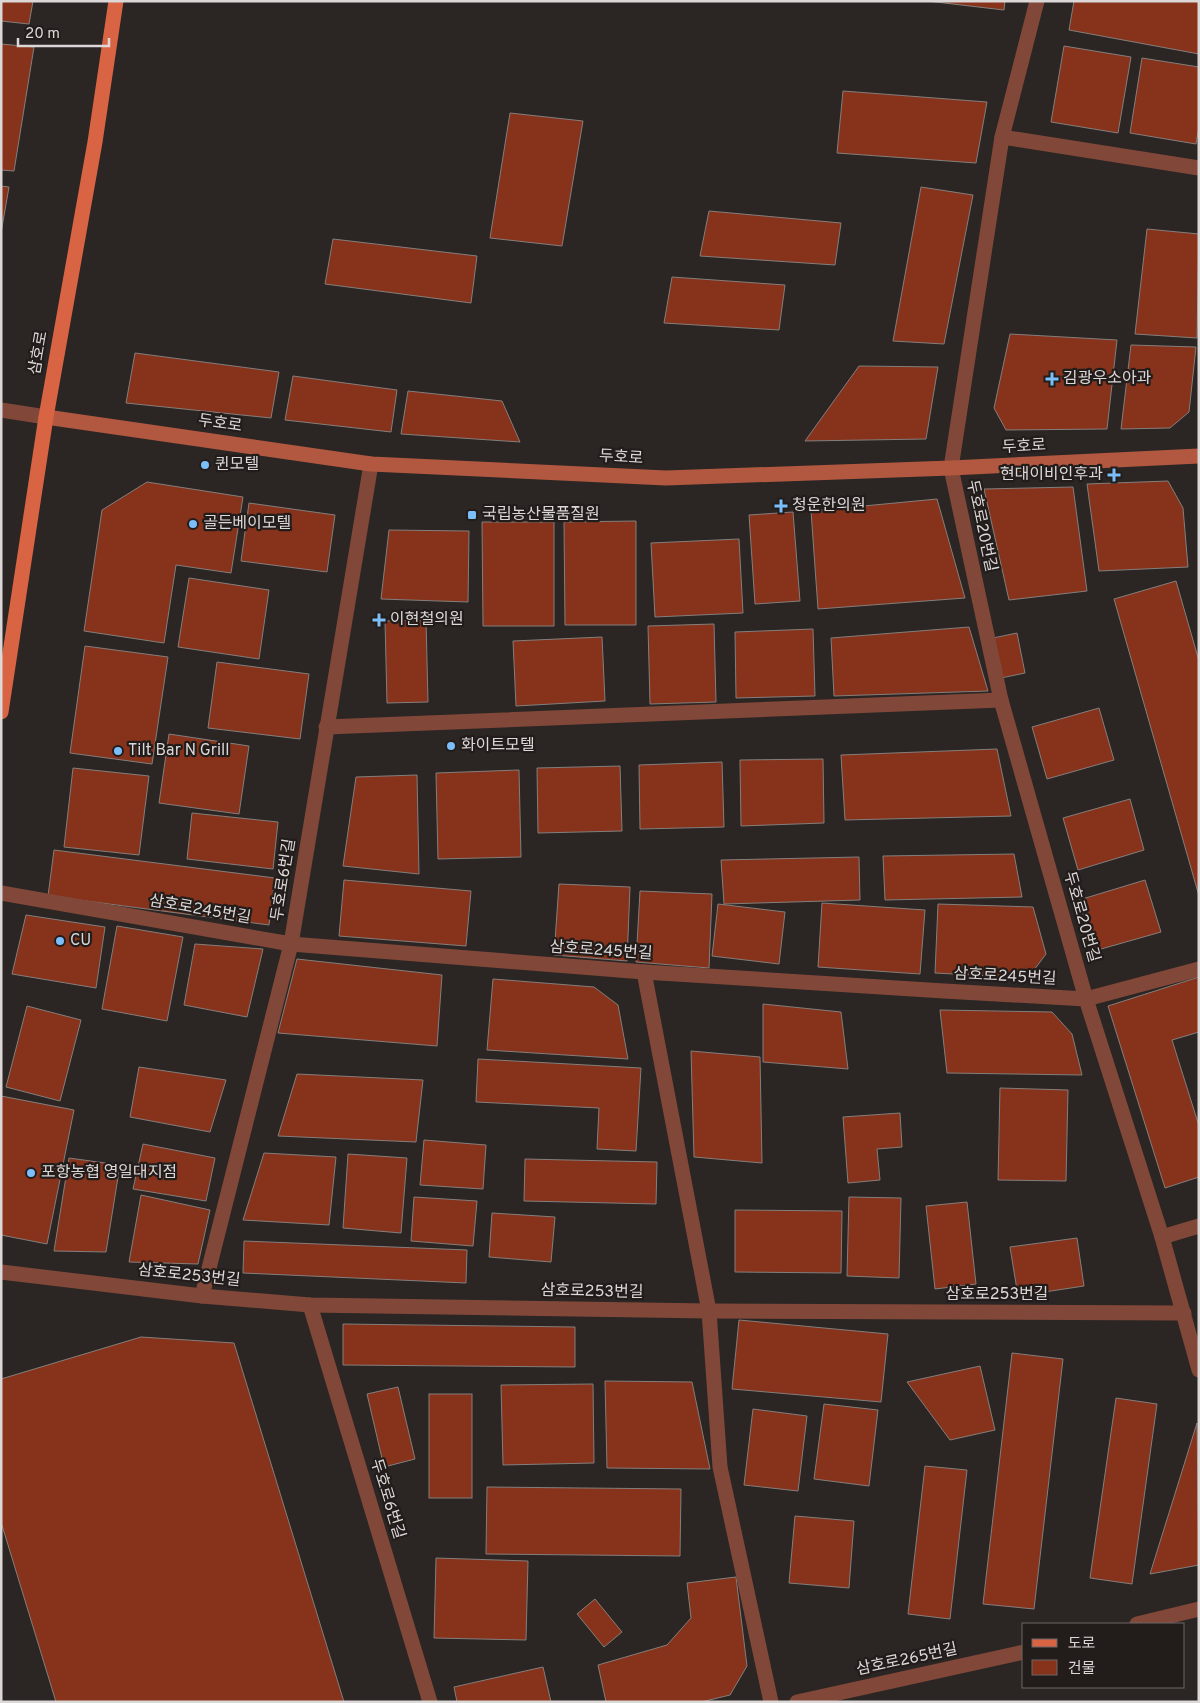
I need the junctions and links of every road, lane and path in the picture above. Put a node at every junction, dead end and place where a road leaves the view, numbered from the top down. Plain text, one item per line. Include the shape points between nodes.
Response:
1 (116, 1) edge
2 (1036, 1) edge
3 (1002, 137) junction
4 (1199, 168) edge
5 (1, 410) edge
6 (46, 417) junction
7 (1199, 456) edge
8 (371, 464) junction
9 (951, 468) junction
10 (1001, 700) junction
11 (1, 712) edge
12 (326, 727) junction
13 (1, 893) edge
14 (291, 944) junction
15 (1199, 969) edge
16 (644, 972) junction
17 (1086, 999) junction
18 (1199, 1226) edge
19 (1162, 1237) junction
20 (1, 1272) edge
21 (202, 1296) junction
22 (310, 1306) junction
23 (709, 1311) junction
24 (1184, 1313) junction
25 (1199, 1370) edge
26 (1199, 1609) edge
27 (1141, 1623) edge
28 (1022, 1652) edge
29 (430, 1702) edge
30 (770, 1702) edge
31 (797, 1702) edge

1 - 6 main road, 삼호로 via 95,142
2 - 3 street
3 - 4 street
3 - 9 street
5 - 6 street
6 - 8 street, 두호로
6 - 11 main road, 삼호로
7 - 9 street, 두호로
8 - 9 street, 두호로 via 666,478
8 - 12 street, 두호로6번길
9 - 10 street, 두호로20번길
10 - 12 street
10 - 17 street, 두호로20번길
12 - 14 street, 두호로6번길
13 - 14 street, 삼호로245번길
14 - 16 street, 삼호로245번길
14 - 21 street, 두호로6번길
15 - 17 street, 삼호로245번길
16 - 17 street, 삼호로245번길
16 - 23 street
17 - 19 street, 두호로20번길
18 - 19 street
19 - 24 street, 두호로20번길
20 - 21 street, 삼호로253번길
21 - 22 street, 삼호로253번길
22 - 23 street, 삼호로253번길
22 - 29 street, 두호로6번길
23 - 24 street, 삼호로253번길
23 - 30 street via 720,1467
24 - 25 street, 두호로20번길
26 - 27 street
28 - 31 street, 삼호로265번길

